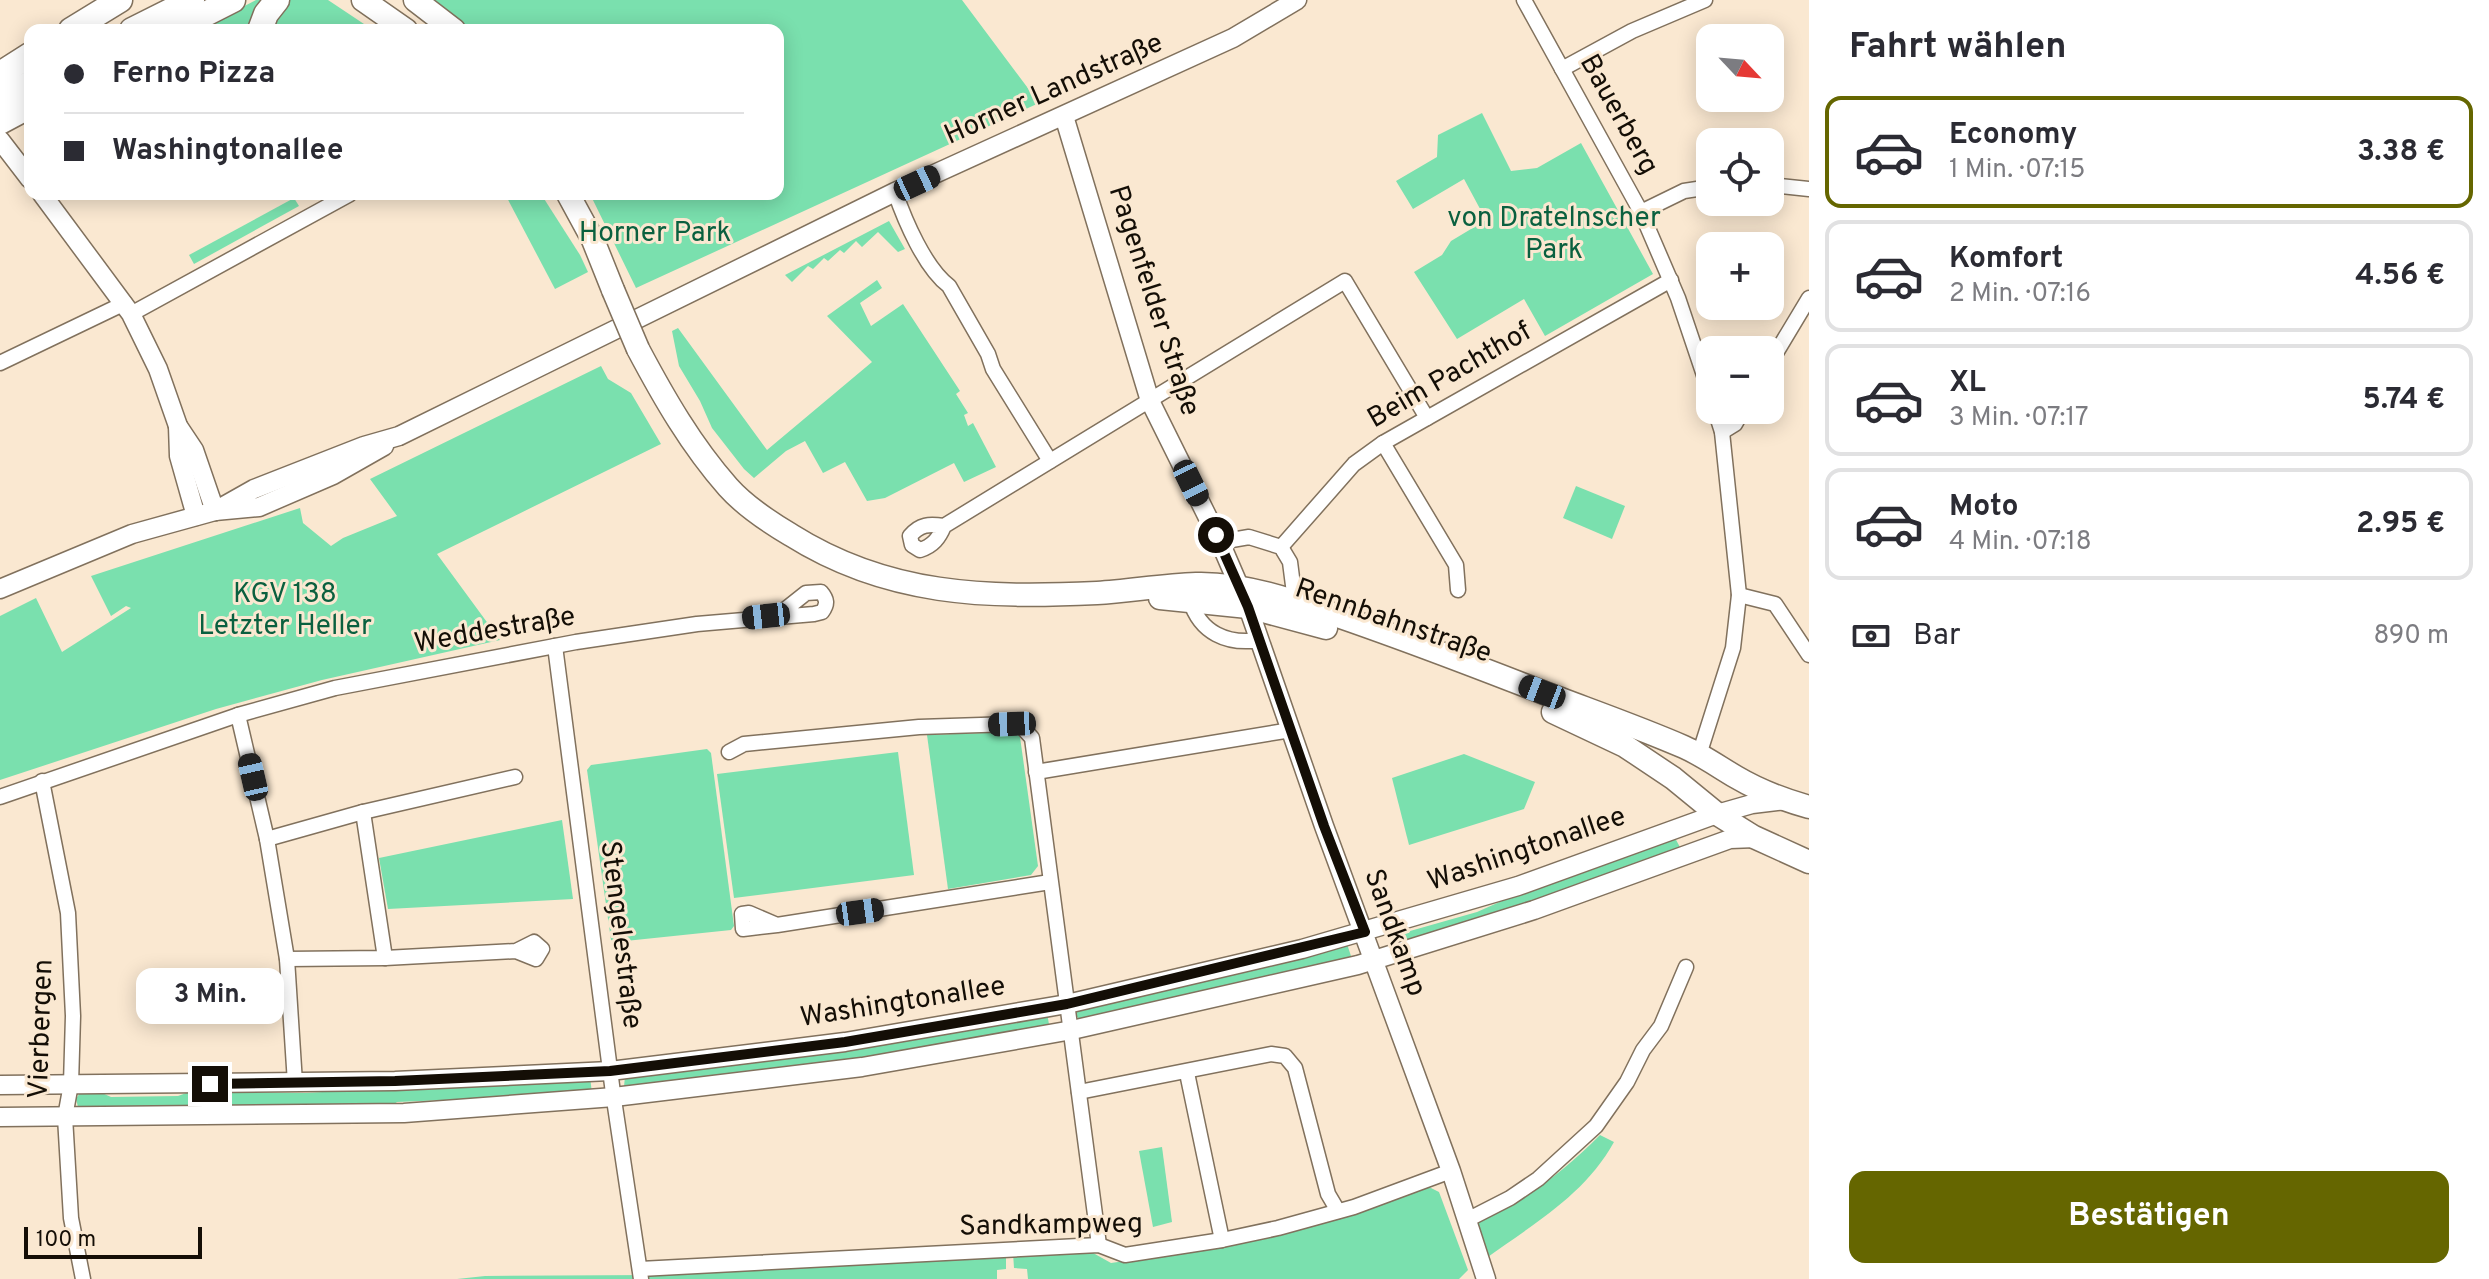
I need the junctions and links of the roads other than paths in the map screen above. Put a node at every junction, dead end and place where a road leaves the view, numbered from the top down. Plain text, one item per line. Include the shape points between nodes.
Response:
1 (120, 0) edge
2 (192, 0) edge
3 (233, 0) edge
4 (277, 0) edge
5 (363, 0) edge
6 (415, 0) edge
7 (1297, 0) edge
8 (1524, 0) edge
9 (1705, 0) edge
10 (81, 24) edge
11 (144, 24) edge
12 (186, 24) edge
13 (262, 24) edge
14 (397, 24) edge
15 (446, 24) edge
16 (24, 59) edge
17 (1562, 69) junction
18 (0, 74) edge
19 (24, 94) edge
20 (24, 111) edge
21 (1064, 116) junction
22 (7, 124) edge
23 (24, 165) edge
24 (1784, 186) edge
25 (1696, 189) edge
26 (1809, 189) edge
27 (895, 192) junction
28 (46, 200) edge
29 (338, 200) edge
30 (571, 200) edge
31 (1641, 212) junction
32 (1671, 280) junction
33 (1809, 298) edge
34 (128, 309) junction
35 (1784, 340) edge
36 (1696, 352) edge
37 (0, 363) edge
38 (1150, 401) junction
39 (1427, 418) junction
40 (1719, 424) edge
41 (1735, 424) edge
42 (178, 426) junction
43 (1722, 432) junction
44 (1383, 443) junction
45 (1050, 461) junction
46 (215, 511) junction
47 (196, 516) junction
48 (944, 526) dead end
49 (1220, 542) junction
50 (1281, 547) junction
51 (0, 589) edge
52 (1458, 590) dead end
53 (1099, 593) junction
54 (1739, 595) junction
55 (1243, 597) junction
56 (1190, 600) junction
57 (1295, 601) junction
58 (777, 616) dead end
59 (1260, 640) junction
60 (555, 646) junction
61 (1809, 655) edge
62 (238, 715) junction
63 (1291, 730) junction
64 (729, 752) dead end
65 (1699, 755) junction
66 (1036, 772) junction
67 (515, 777) dead end
68 (42, 781) junction
69 (0, 797) edge
70 (1786, 800) junction
71 (1809, 807) edge
72 (363, 812) junction
73 (1717, 814) junction
74 (1755, 837) junction
75 (267, 839) junction
76 (1809, 862) edge
77 (1050, 882) junction
78 (777, 925) dead end
79 (1365, 932) junction
80 (516, 951) dead end
81 (385, 958) junction
82 (287, 959) junction
83 (1374, 959) junction
84 (1686, 967) dead end
85 (1067, 1004) junction
86 (1072, 1030) junction
87 (610, 1071) junction
88 (1187, 1073) junction
89 (295, 1083) junction
90 (71, 1084) junction
91 (0, 1085) edge
92 (1079, 1092) junction
93 (614, 1097) junction
94 (0, 1117) edge
95 (65, 1117) junction
96 (1451, 1171) junction
97 (1338, 1211) junction
98 (1467, 1220) junction
99 (1222, 1240) junction
100 (1099, 1245) junction
101 (640, 1274) edge
102 (83, 1279) edge
103 (1486, 1279) edge

1 - 10 highway
2 - 11 highway
3 - 12 highway
4 - 13 highway
5 - 14 main road
6 - 15 main road
7 - 21 street, Horner Landstraße via 1233,38
8 - 17 street, Bauerberg
9 - 17 street
16 - 18 highway
17 - 31 street, Bauerberg
19 - 22 highway
20 - 22 highway
21 - 27 street, Horner Landstraße
21 - 38 street, Pagenfelder Straße
22 - 23 street
24 - 26 street
25 - 31 street
27 - 45 street via 918,243 949,286
27 - 46 street, Horner Landstraße via 294,493 259,507
28 - 34 street
29 - 34 street
30 - 53 main road, bridge via 638,349 681,425 731,490 781,529 861,572 901,583 952,592
31 - 32 street, Bauerberg
32 - 36 street, Bauerberg
32 - 39 street, Beim Pachthof
33 - 35 street
34 - 37 street
34 - 42 street via 158,369
38 - 39 street via 1345,281
38 - 45 street
38 - 49 street, Pagenfelder Straße
39 - 44 street, Beim Pachthof
40 - 43 street
41 - 43 street
42 - 46 street via 194,450
42 - 47 street via 179,456
43 - 54 street
44 - 50 street, Beim Pachthof via 1354,464
44 - 52 street via 1456,565
45 - 48 street
46 - 47 street, Horner Landstraße
47 - 51 street, Horner Landstraße via 104,544
49 - 50 street via 1249,537
49 - 55 street, Pagenfelder Straße
50 - 57 street via 1290,562
53 - 55 main road via 1196,584
53 - 56 main road
54 - 61 street via 1775,604
54 - 65 street via 1733,648
55 - 56 main road
55 - 57 main road, Rennbahnstraße
55 - 59 street, Sandkamp
55 - 73 main road, Rennbahnstraße via 1579,723 1625,746
56 - 59 street via 1201,624 1213,634 1242,643
57 - 65 main road, Rennbahnstraße
58 - 60 street, Weddestraße
59 - 63 street, Sandkamp
60 - 62 street, Weddestraße via 335,688
60 - 87 street, Stengelestraße
62 - 68 street, Weddestraße
62 - 75 street
63 - 66 street
63 - 79 street, Sandkamp
64 - 66 street via 744,744 905,728 1012,724 1032,738
65 - 70 main road, Rennbahnstraße
66 - 77 street
67 - 72 street
68 - 69 street, Weddestraße
68 - 90 street, Vierbergen via 68,913
70 - 71 main road, Rennbahnstraße
70 - 73 street, Washingtonallee
72 - 75 street
72 - 81 street
73 - 74 main road, Rennbahnstraße
73 - 79 street, Washingtonallee via 1518,886
74 - 76 main road, Rennbahnstraße
74 - 83 street, Washingtonallee via 1730,839 1534,910
75 - 82 street
77 - 78 street
77 - 85 street
79 - 83 street, Sandkamp
79 - 85 street, Washingtonallee
80 - 81 street
81 - 82 street
82 - 89 street
83 - 86 street, Washingtonallee
83 - 96 street, Sandkamp
84 - 98 street via 1661,1026 1596,1126 1538,1179
85 - 86 street
85 - 87 street, Washingtonallee via 845,1042
86 - 92 street
86 - 93 street, Washingtonallee via 862,1067
87 - 89 street, Washingtonallee
87 - 93 street, Stengelestraße
88 - 92 street
88 - 97 street via 1271,1054 1290,1061 1328,1194
88 - 99 street
89 - 90 street, Washingtonallee
90 - 91 street, Washingtonallee
90 - 95 street, Vierbergen
92 - 100 street
93 - 95 street, Washingtonallee via 404,1113
93 - 101 street, Stengelestraße
94 - 95 street, Washingtonallee
95 - 102 street, Vierbergen via 71,1218
96 - 97 street, Sandkampweg
96 - 98 street, Sandkamp
97 - 99 street, Sandkampweg
98 - 103 street, Sandkamp
99 - 100 street, Sandkampweg via 1125,1255
100 - 101 street, Sandkampweg

